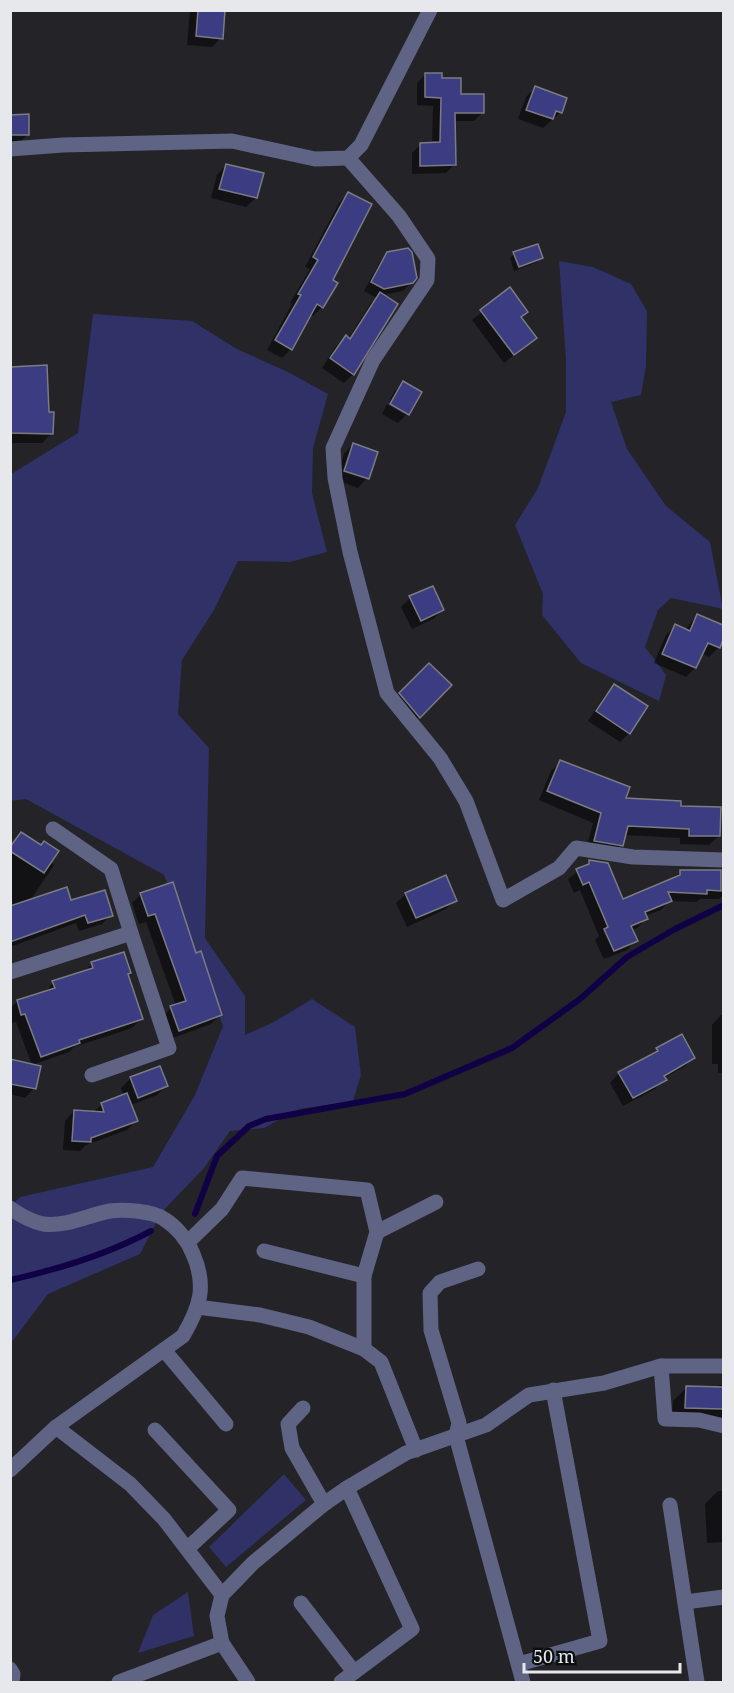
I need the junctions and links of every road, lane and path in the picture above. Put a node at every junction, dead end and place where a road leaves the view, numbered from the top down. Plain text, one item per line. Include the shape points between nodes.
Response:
1 (430, 10) edge
2 (10, 149) edge
3 (348, 158) junction
4 (53, 829) dead end
5 (723, 860) edge
6 (131, 933) junction
7 (10, 972) edge
8 (92, 1075) dead end
9 (436, 1202) dead end
10 (10, 1208) edge
11 (376, 1232) junction
12 (188, 1242) junction
13 (264, 1251) dead end
14 (478, 1269) dead end
15 (364, 1276) junction
16 (197, 1307) junction
17 (364, 1349) junction
18 (164, 1350) junction
19 (661, 1366) junction
20 (723, 1366) edge
21 (553, 1390) junction
22 (303, 1408) dead end
23 (226, 1424) dead end
24 (723, 1426) edge
25 (56, 1427) junction
26 (155, 1430) dead end
27 (456, 1436) junction
28 (416, 1450) junction
29 (10, 1470) edge
30 (347, 1488) junction
31 (324, 1504) junction
32 (670, 1505) dead end
33 (187, 1549) junction
34 (222, 1595) junction
35 (723, 1597) edge
36 (685, 1602) junction
37 (301, 1603) dead end
38 (222, 1643) junction
39 (519, 1664) junction
40 (10, 1669) edge
41 (354, 1672) junction
42 (12, 1683) edge
43 (119, 1683) edge
44 (248, 1683) edge
45 (340, 1683) edge
46 (523, 1683) edge
47 (697, 1683) edge

1 - 3 street via 361,145
2 - 3 street via 232,141 315,159
3 - 5 street via 399,216 428,260 427,280 373,360 333,448 350,552 387,693 440,758 466,801 503,900 559,868 576,848 633,857
4 - 6 street via 111,869
6 - 7 street
6 - 8 street via 169,1048
9 - 11 street
10 - 12 street via 25,1219 45,1224 66,1223 112,1211 136,1211 164,1218
11 - 12 street via 367,1190 242,1178 222,1209
11 - 15 street
12 - 16 street via 200,1270 202,1294
13 - 15 street
14 - 27 street via 440,1282 430,1293 431,1330 459,1423
15 - 17 street
16 - 17 street via 260,1315 309,1327
16 - 18 street via 183,1336
17 - 28 street via 381,1362
18 - 23 street
18 - 25 street
19 - 20 street
19 - 21 street via 604,1383
19 - 24 street via 665,1419 699,1420
21 - 27 street via 529,1395 486,1425
21 - 39 street via 600,1641
22 - 31 street via 288,1424 292,1448
25 - 29 street
25 - 33 street via 130,1484 164,1518
26 - 33 street via 229,1510
27 - 28 street
27 - 39 street
28 - 30 street
30 - 31 street
30 - 41 street via 412,1629
31 - 34 street via 253,1563
32 - 36 street
33 - 34 street
34 - 38 street via 217,1616
35 - 36 street
36 - 47 street
37 - 41 street
38 - 43 street
38 - 44 street
39 - 46 street
40 - 42 street
41 - 45 street

